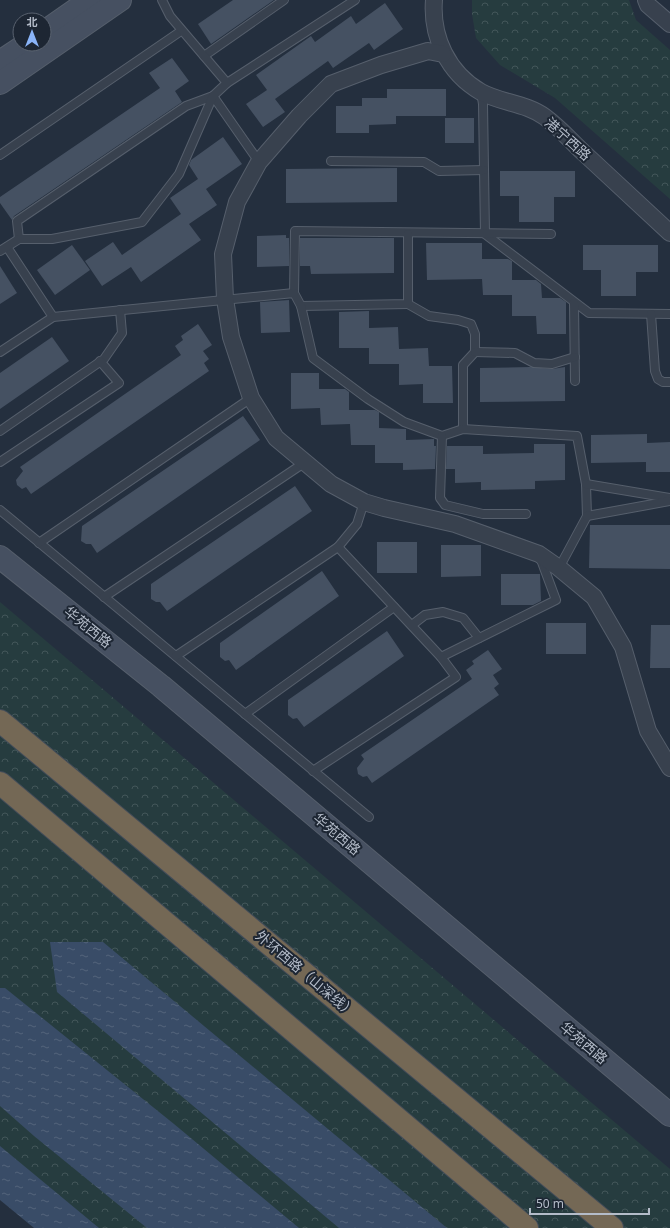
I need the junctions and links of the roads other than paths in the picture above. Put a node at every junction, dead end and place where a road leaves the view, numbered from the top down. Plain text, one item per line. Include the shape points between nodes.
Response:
1 (90, 0) edge
2 (120, 0) edge
3 (162, 0) edge
4 (284, 0) edge
5 (355, 0) edge
6 (434, 0) edge
7 (646, 0) edge
8 (670, 24) edge
9 (52, 26) edge
10 (181, 31) junction
11 (15, 52) edge
12 (443, 54) junction
13 (204, 56) junction
14 (0, 62) edge
15 (0, 83) edge
16 (227, 83) junction
17 (481, 92) junction
18 (213, 96) junction
19 (0, 155) edge
20 (331, 161) dead end
21 (259, 162) junction
22 (484, 170) junction
23 (670, 233) edge
24 (408, 234) junction
25 (484, 234) junction
26 (551, 234) dead end
27 (19, 239) junction
28 (4, 249) edge
29 (294, 293) junction
30 (225, 299) junction
31 (574, 303) junction
32 (408, 304) junction
33 (301, 306) junction
34 (120, 310) junction
35 (651, 314) junction
36 (670, 314) edge
37 (53, 317) junction
38 (0, 352) edge
39 (475, 352) junction
40 (575, 357) junction
41 (100, 361) junction
42 (575, 381) dead end
43 (670, 382) edge
44 (251, 398) junction
45 (463, 429) junction
46 (0, 431) edge
47 (442, 436) junction
48 (0, 462) edge
49 (304, 463) junction
50 (586, 484) junction
51 (670, 499) edge
52 (364, 502) junction
53 (0, 510) edge
54 (526, 514) dead end
55 (587, 516) junction
56 (39, 543) junction
57 (338, 547) junction
58 (539, 554) junction
59 (0, 557) edge
60 (560, 568) junction
61 (104, 597) junction
62 (394, 607) junction
63 (412, 625) junction
64 (479, 638) junction
65 (176, 656) junction
66 (441, 657) junction
67 (245, 714) junction
68 (0, 721) edge
69 (670, 768) edge
70 (313, 771) junction
71 (0, 783) edge
72 (369, 817) dead end
73 (670, 1115) edge
74 (527, 1228) edge
75 (612, 1228) edge

1 - 9 street
2 - 15 street
3 - 10 lane
4 - 13 lane
5 - 16 lane
6 - 12 street, 港宁西路 via 433,14
7 - 8 street via 648,5
10 - 13 lane
10 - 19 lane
11 - 14 street
12 - 17 street, 港宁西路 via 457,72
12 - 21 street via 428,51 331,84
13 - 16 lane
16 - 18 lane
17 - 22 lane
17 - 23 street, 港宁西路 via 520,104 545,117
18 - 21 lane
18 - 27 lane via 186,106 17,221
18 - 27 lane via 179,174 142,222 52,239
20 - 22 lane via 424,162 439,171
21 - 30 street via 237,202 223,254
22 - 25 lane
24 - 25 lane
24 - 29 lane via 295,231
24 - 32 lane
25 - 26 lane
25 - 31 lane
27 - 28 lane
28 - 37 lane
29 - 30 lane
29 - 33 lane
30 - 34 lane
30 - 44 street via 231,337
31 - 35 lane via 589,313
31 - 40 lane
32 - 33 lane
32 - 39 lane via 429,316 471,324 475,334
33 - 47 lane via 313,358 404,422
34 - 37 lane
34 - 41 lane via 122,333
35 - 36 lane
35 - 43 lane via 655,371 658,379
37 - 38 lane
39 - 40 lane via 515,353 534,363 552,364
39 - 45 lane via 463,365
40 - 42 lane
41 - 46 lane
41 - 48 lane via 119,383
44 - 49 street via 276,438
44 - 56 lane
45 - 47 lane
45 - 50 lane via 578,436
47 - 54 lane via 440,498 445,505 484,514
49 - 52 street via 331,484
49 - 61 lane
50 - 51 lane
50 - 55 lane
51 - 55 lane
52 - 57 lane via 357,524
52 - 58 street via 455,524
53 - 56 lane
55 - 60 lane
56 - 61 lane
57 - 62 lane
57 - 65 lane
58 - 60 street
58 - 64 lane via 556,600
59 - 73 street, 华苑西路 via 161,686
60 - 69 street via 594,597 622,647 648,731
61 - 65 lane
62 - 63 lane
62 - 67 lane
63 - 64 lane via 425,615 443,612 463,618
63 - 66 lane
64 - 66 lane
65 - 67 lane
66 - 70 lane via 456,677
67 - 70 lane
68 - 75 highway, 外环西路（山深线）
70 - 72 lane
71 - 74 highway

